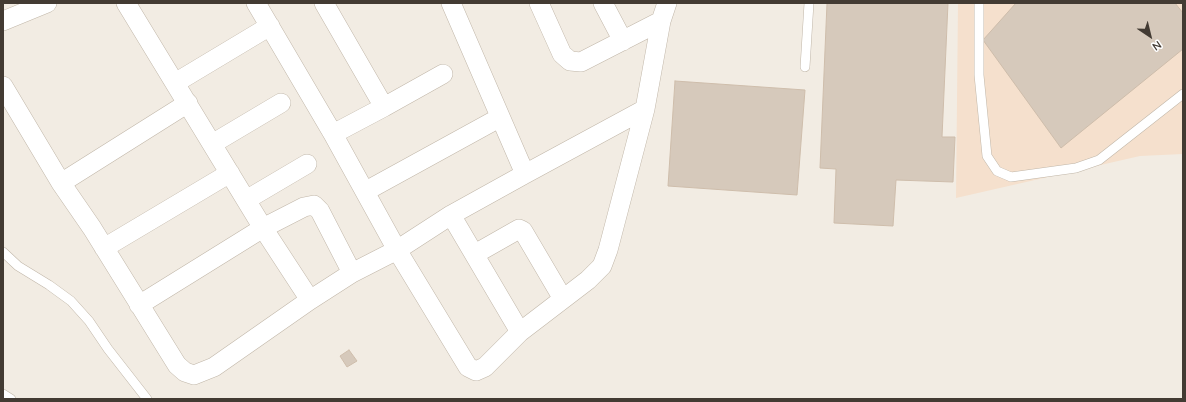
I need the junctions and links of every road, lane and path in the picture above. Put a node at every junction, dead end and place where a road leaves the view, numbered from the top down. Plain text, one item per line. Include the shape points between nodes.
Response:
1 (47, 3) edge
2 (126, 3) edge
3 (256, 3) edge
4 (324, 3) edge
5 (451, 3) edge
6 (539, 3) edge
7 (604, 3) edge
8 (667, 3) edge
9 (809, 3) edge
10 (979, 3) edge
11 (3, 21) edge
12 (661, 21) junction
13 (270, 26) junction
14 (623, 41) junction
15 (805, 67) dead end
16 (443, 74) dead end
17 (175, 83) junction
18 (3, 86) edge
19 (1183, 94) edge
20 (188, 103) junction
21 (281, 103) dead end
22 (384, 107) junction
23 (645, 109) junction
24 (499, 118) junction
25 (333, 134) junction
26 (212, 144) junction
27 (307, 164) dead end
28 (230, 173) junction
29 (525, 174) junction
30 (61, 183) junction
31 (366, 191) junction
32 (246, 200) junction
33 (452, 215) junction
34 (263, 228) junction
35 (104, 248) junction
36 (397, 250) junction
37 (3, 252) edge
38 (474, 254) junction
39 (352, 273) junction
40 (563, 299) junction
41 (310, 300) junction
42 (139, 305) junction
43 (520, 332) junction
44 (3, 394) edge
45 (11, 399) edge
46 (147, 399) edge

1 - 11 street
2 - 17 street
3 - 13 street
4 - 22 street
5 - 24 street
6 - 14 street via 562,54 570,62 582,62
7 - 14 street
8 - 12 street
9 - 15 lane
10 - 19 lane via 979,76 987,156 997,171 1012,177 1076,168 1099,160
12 - 14 street
12 - 23 street
13 - 17 street
13 - 25 street
16 - 22 street
17 - 20 street
18 - 30 street
20 - 26 street
20 - 30 street
21 - 26 street
22 - 25 street
23 - 29 street
23 - 40 street via 602,266
24 - 29 street
24 - 31 street
25 - 31 street
26 - 28 street
27 - 32 street
28 - 32 street
28 - 35 street
29 - 33 street
30 - 35 street
31 - 36 street
32 - 34 street
33 - 36 street
33 - 38 street
34 - 39 street via 304,207 314,205 320,211
34 - 41 street
34 - 42 street
35 - 42 street
36 - 39 street
36 - 43 street via 468,367 476,371 485,367
37 - 46 lane via 18,266 49,284 70,301 89,321
38 - 40 street via 519,229 523,230
38 - 43 street
39 - 41 street
40 - 43 street
41 - 42 street via 214,367 194,375 185,372 177,364
44 - 45 lane

